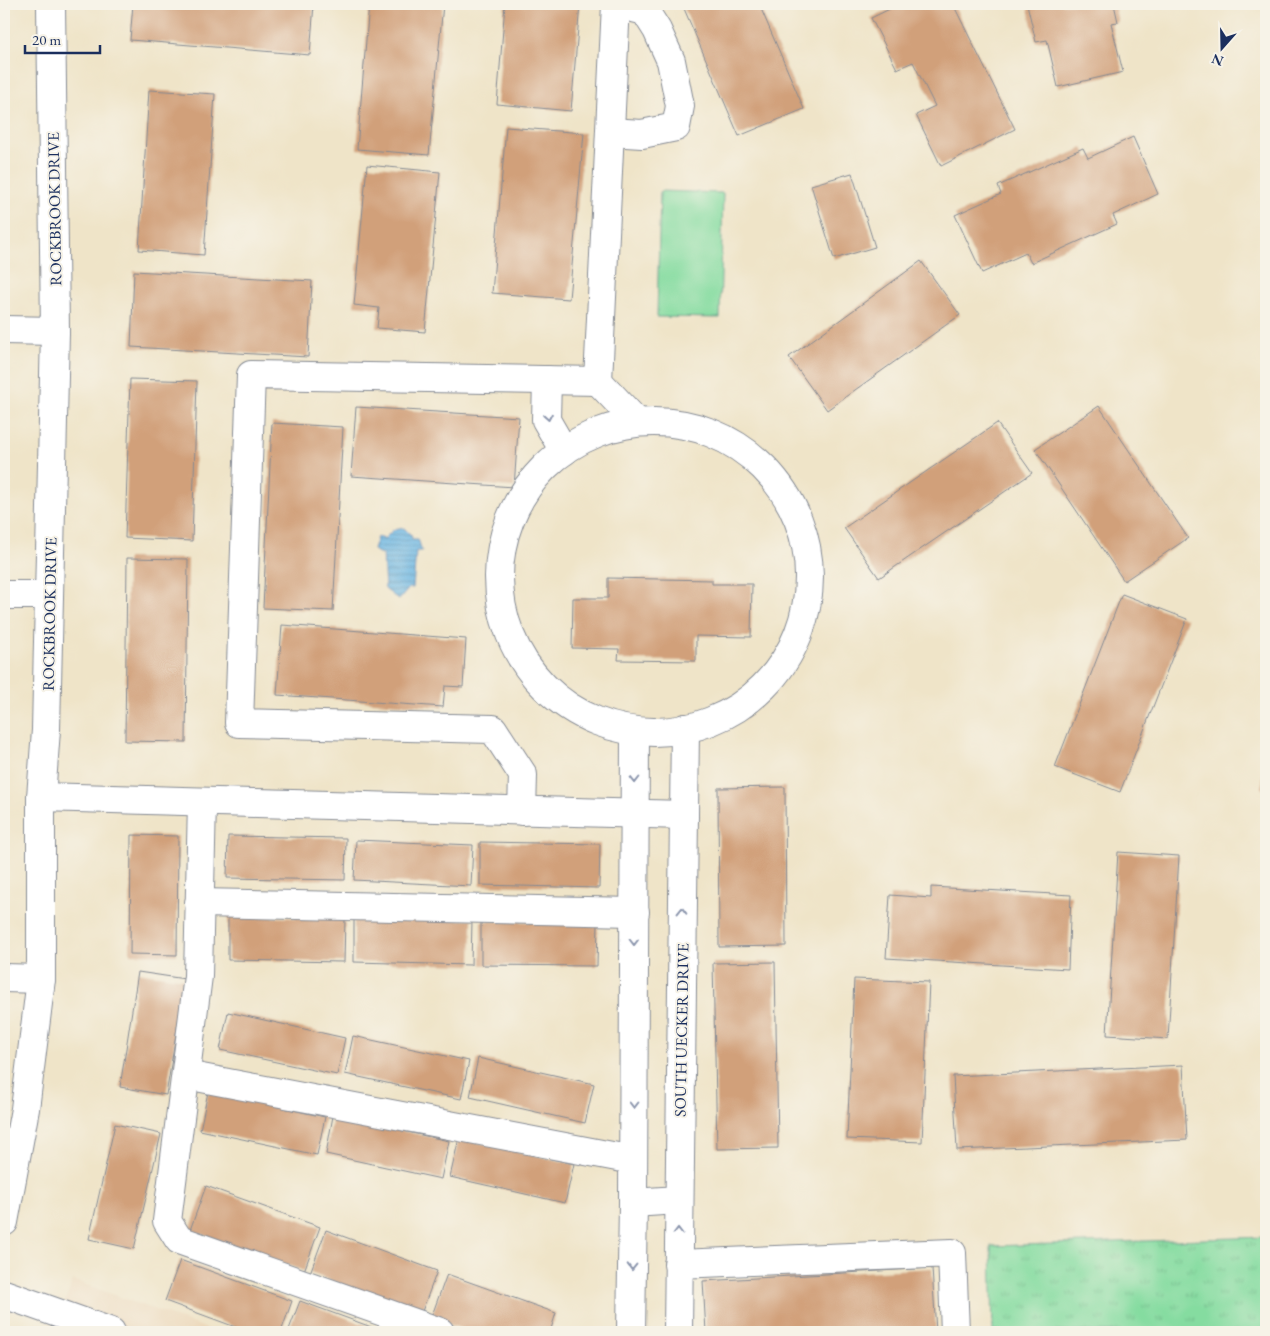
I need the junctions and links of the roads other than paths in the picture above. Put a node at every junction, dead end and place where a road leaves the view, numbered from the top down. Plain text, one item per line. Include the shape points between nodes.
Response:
1 (51, 4) edge
2 (616, 4) edge
3 (610, 132) junction
4 (4, 330) edge
5 (55, 330) junction
6 (547, 380) junction
7 (598, 381) junction
8 (637, 422) junction
9 (564, 451) junction
10 (4, 595) edge
11 (50, 595) junction
12 (685, 728) junction
13 (635, 731) junction
14 (41, 797) junction
15 (202, 802) junction
16 (522, 811) junction
17 (635, 813) junction
18 (684, 815) junction
19 (199, 903) junction
20 (634, 912) junction
21 (4, 978) edge
22 (41, 979) junction
23 (186, 1075) junction
24 (633, 1160) junction
25 (678, 1200) junction
26 (633, 1202) junction
27 (4, 1222) edge
28 (678, 1264) junction
29 (4, 1294) edge
30 (97, 1330) edge
31 (440, 1332) edge
32 (631, 1332) edge
33 (678, 1332) edge
34 (955, 1332) edge

1 - 5 street, ROCKBROOK DRIVE
2 - 3 street
2 - 3 street via 645,11 657,30 670,61 680,106 676,127 642,134
3 - 7 street
4 - 5 street
5 - 11 street, ROCKBROOK DRIVE
6 - 7 street
6 -> 9 street via 546,420
6 - 16 street via 251,375 239,723 493,729 523,775
7 - 8 street
8 - 9 street via 594,433
8 - 12 street via 682,424 724,438 761,463 789,498 806,540 809,593 802,628 782,667 751,699 712,722
9 - 13 street via 555,456 525,489 506,529 498,573 503,617 521,658 550,692 587,717
10 - 11 street
11 - 14 street, ROCKBROOK DRIVE
12 - 13 street
12 - 18 street, SOUTH UECKER DRIVE
13 -> 17 street
14 - 15 street
14 - 22 street, ROCKBROOK DRIVE
15 - 16 street
15 - 19 street
16 - 17 street
17 - 18 street
17 - 20 street
25 -> 18 street, SOUTH UECKER DRIVE
19 - 20 street
19 - 23 street via 198,976
20 -> 24 street
21 - 22 street
22 - 27 street, ROCKBROOK DRIVE via 25,1109
23 - 24 street
23 - 31 street via 167,1221 179,1240
24 - 26 street
25 - 26 street
28 -> 25 street, SOUTH UECKER DRIVE
26 -> 32 street
28 - 33 street, SOUTH UECKER DRIVE
28 - 34 street via 952,1253
29 - 30 street

